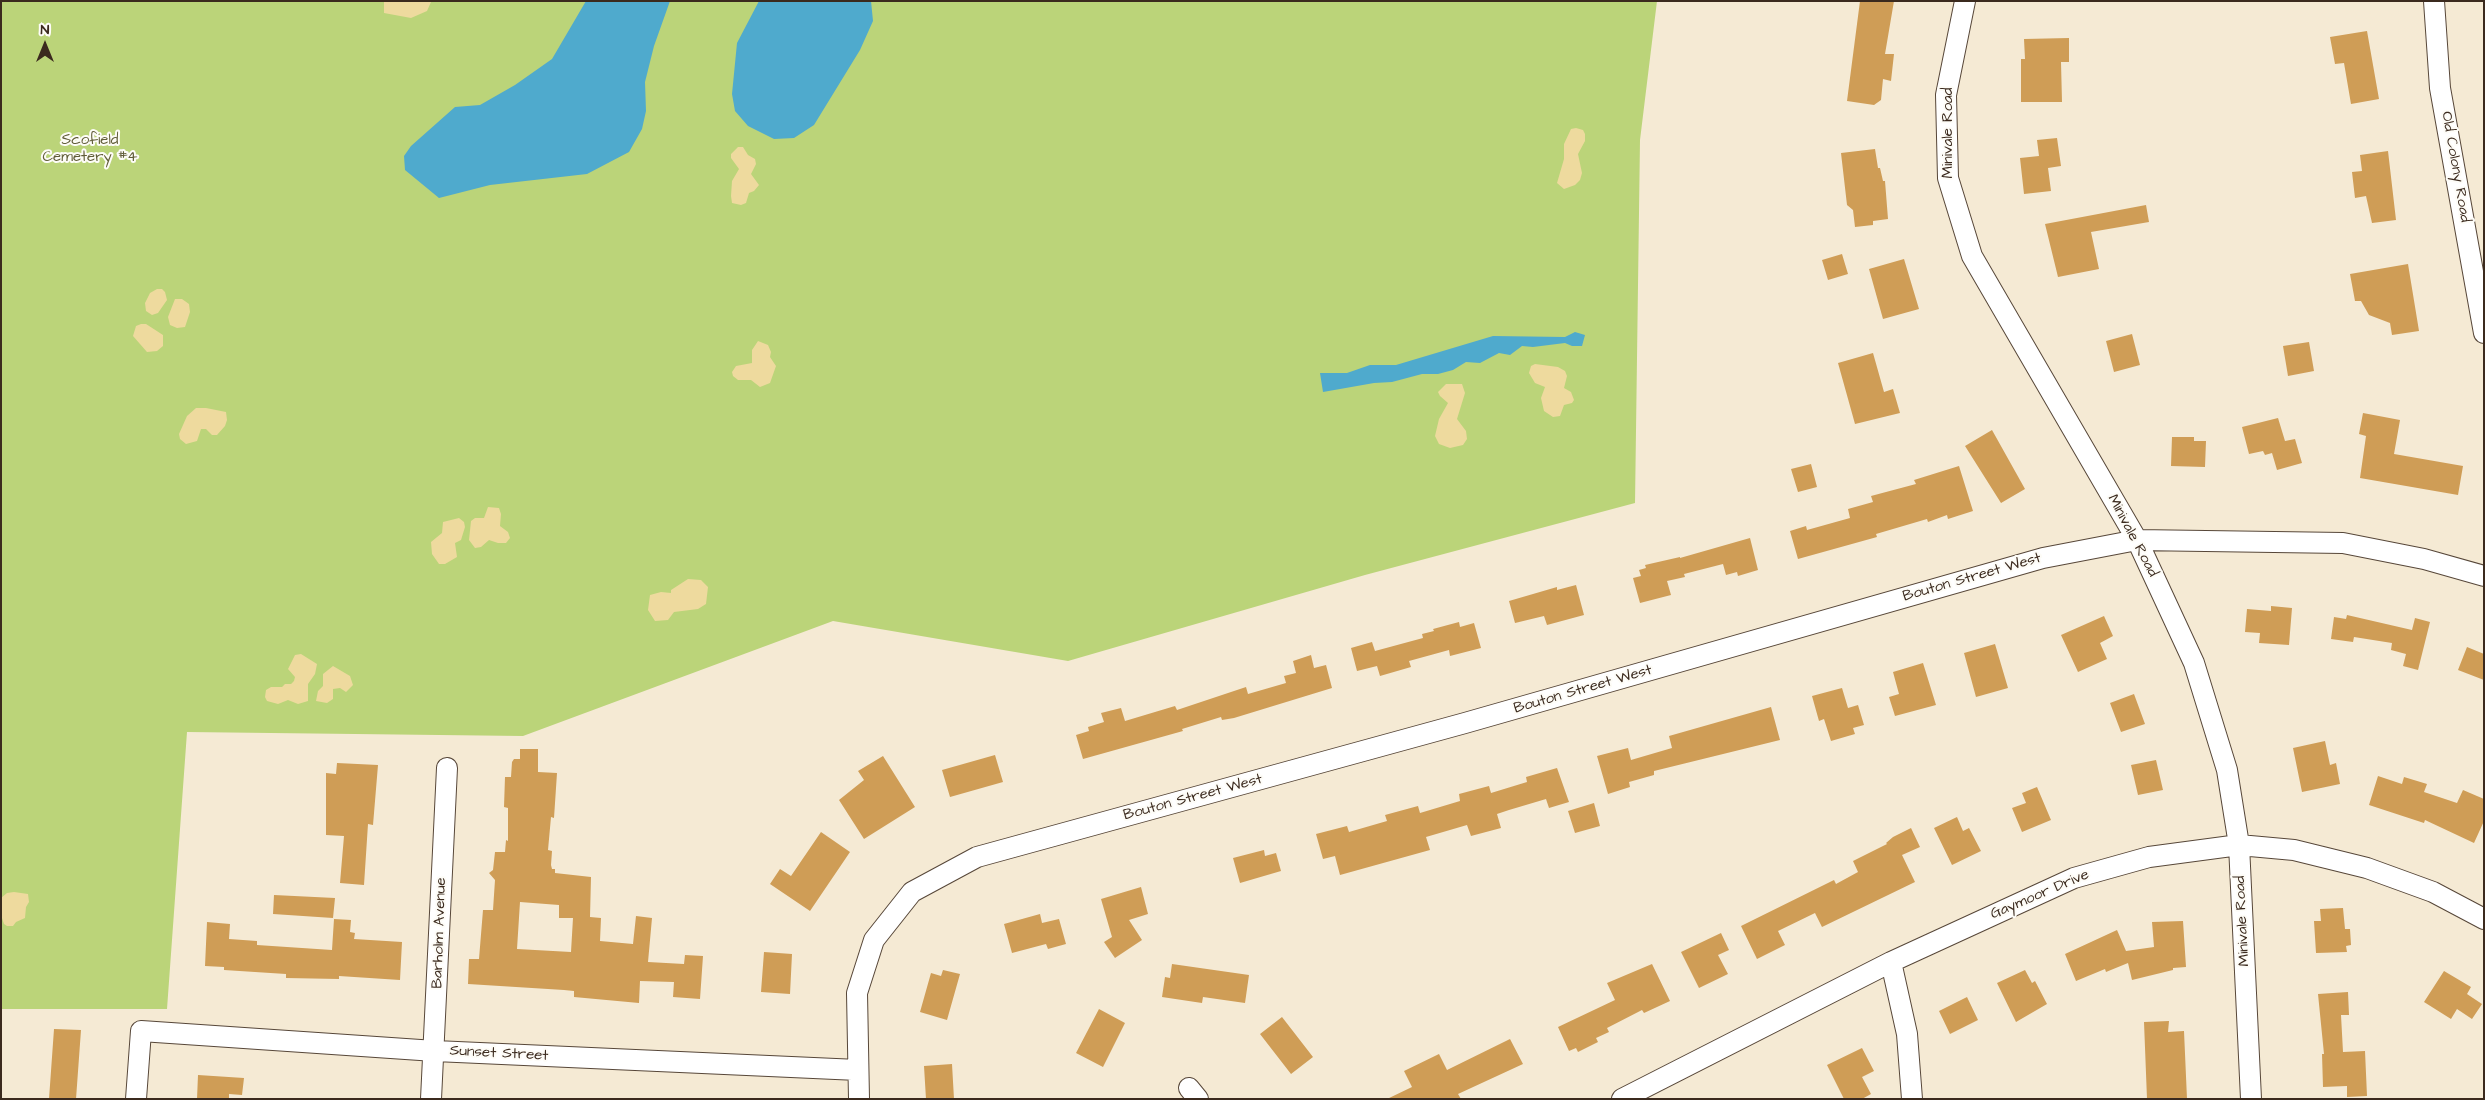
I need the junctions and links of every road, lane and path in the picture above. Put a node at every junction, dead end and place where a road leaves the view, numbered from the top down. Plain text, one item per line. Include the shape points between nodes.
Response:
1 (1965, 1) edge
2 (2434, 1) edge
3 (2484, 333) edge
4 (2137, 540) junction
5 (2484, 576) edge
6 (447, 768) dead end
7 (2239, 845) junction
8 (2484, 919) edge
9 (1891, 962) junction
10 (435, 1051) junction
11 (858, 1070) junction
12 (136, 1099) edge
13 (431, 1099) edge
14 (859, 1099) edge
15 (1622, 1099) edge
16 (1912, 1099) edge
17 (2251, 1099) edge

1 - 4 street, Minivale Road via 1946,95 1948,178 1972,256
2 - 3 street, Old Colony Road via 2440,88
4 - 5 street, Bouton Street West via 2343,543 2424,559
4 - 7 street, Minivale Road via 2194,663 2227,770
4 - 11 street, Bouton Street West via 2044,558 1465,723 978,857 912,892 874,940 857,993
6 - 10 street, Barholm Avenue
7 - 8 street, Gaymoor Drive via 2294,850 2367,868 2432,892
7 - 9 street, Gaymoor Drive via 2149,857 2074,878
7 - 17 street, Minivale Road
9 - 15 street, Gaymoor Drive
9 - 16 street via 1907,1034
10 - 11 street, Sunset Street
10 - 12 street, Sunset Street via 141,1031
10 - 13 street, Barholm Avenue
11 - 14 street, Bouton Street West

